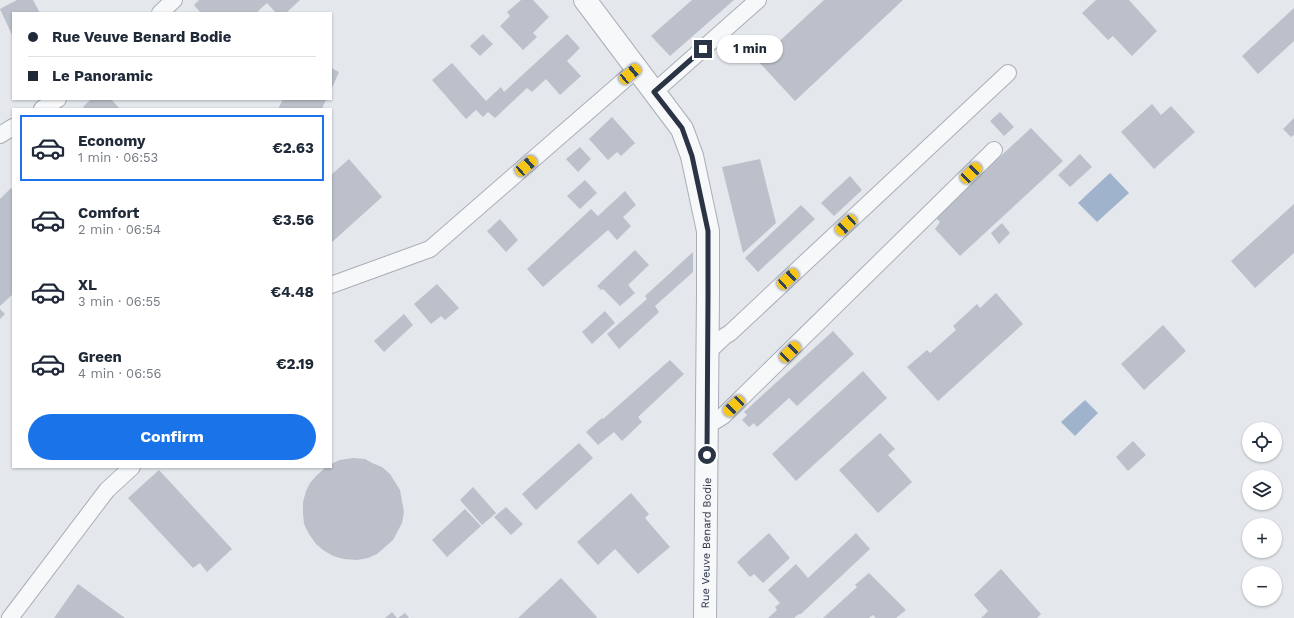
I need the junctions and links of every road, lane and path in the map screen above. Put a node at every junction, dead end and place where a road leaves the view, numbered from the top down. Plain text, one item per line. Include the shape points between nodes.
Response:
1 (174, 0) edge
2 (585, 0) edge
3 (758, 0) edge
4 (161, 12) edge
5 (637, 69) junction
6 (1008, 73) dead end
7 (654, 92) junction
8 (56, 100) edge
9 (44, 108) edge
10 (12, 128) edge
11 (0, 135) edge
12 (994, 150) dead end
13 (332, 285) edge
14 (708, 352) junction
15 (707, 426) junction
16 (131, 468) edge
17 (10, 618) edge
18 (705, 618) edge

1 - 4 lane
2 - 5 street, Rue Veuve Benard Bodie
3 - 7 lane
5 - 7 street, Rue Veuve Benard Bodie
5 - 13 lane via 430,249
6 - 14 lane
7 - 14 street, Rue Veuve Benard Bodie via 682,128 692,156 708,231
8 - 9 lane
10 - 11 lane
12 - 15 lane via 723,416
14 - 15 street, Rue Veuve Benard Bodie
15 - 18 street, Rue Veuve Benard Bodie
16 - 17 lane via 107,490

